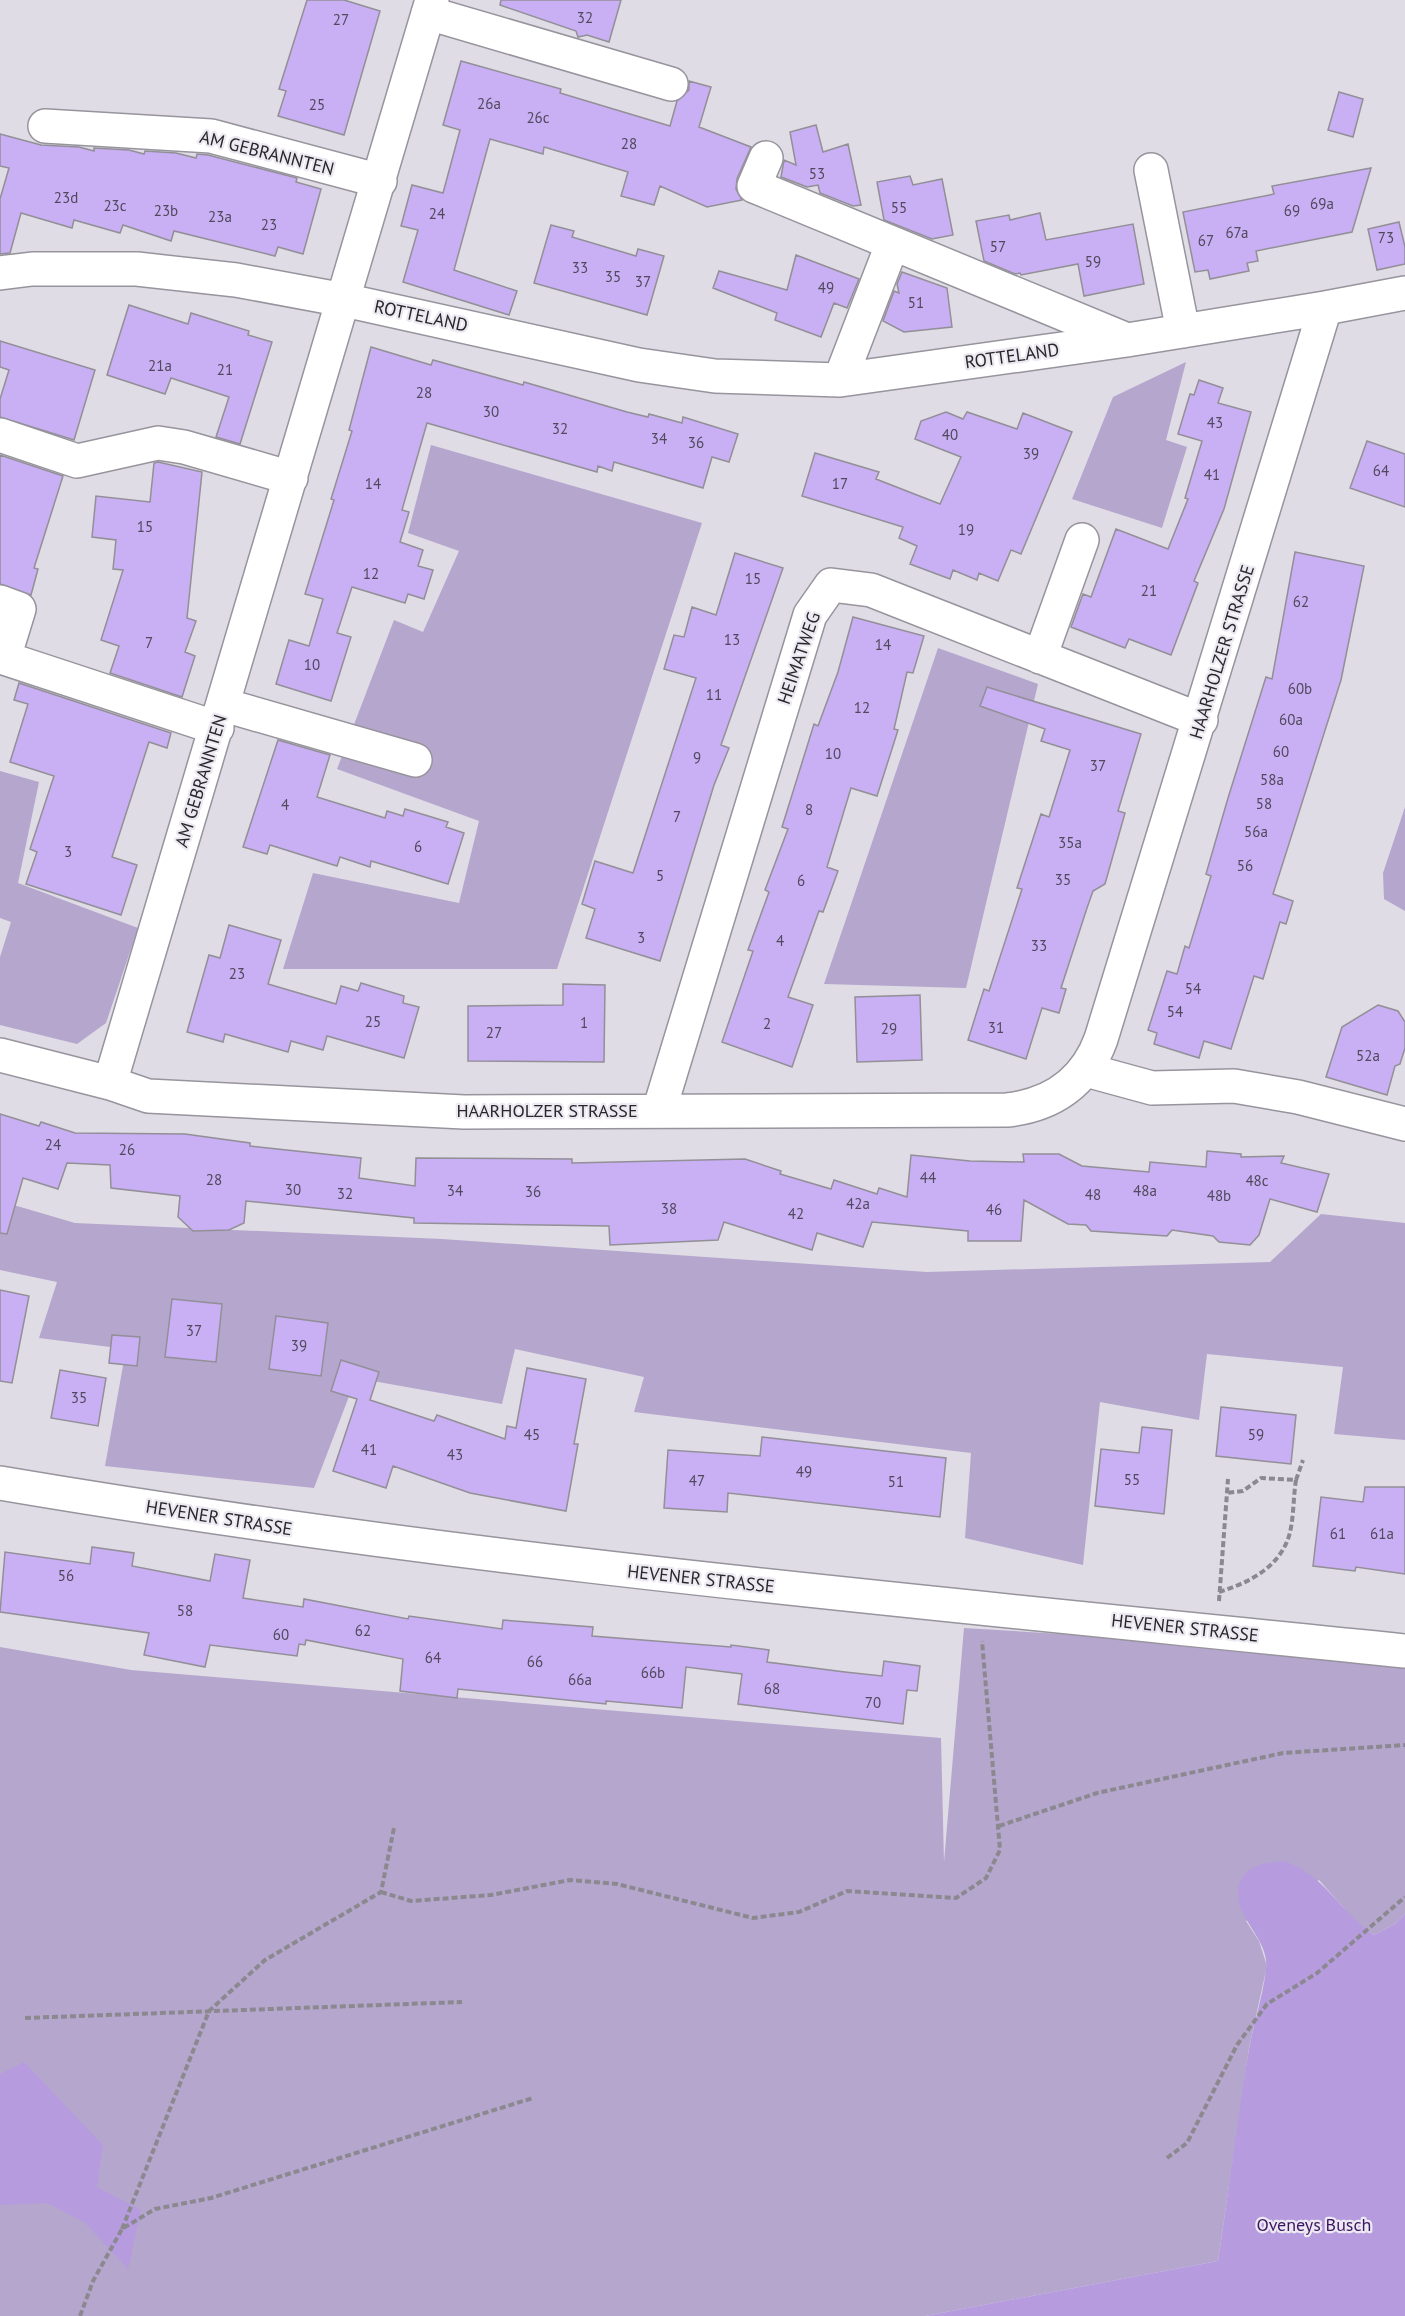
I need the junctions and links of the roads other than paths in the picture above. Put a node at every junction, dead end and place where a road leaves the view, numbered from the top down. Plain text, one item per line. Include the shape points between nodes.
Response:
1 (430, 7) edge
2 (671, 84) dead end
3 (45, 126) dead end
4 (766, 158) dead end
5 (1151, 170) dead end
6 (380, 181) junction
7 (890, 250) dead end
8 (0, 273) edge
9 (1405, 293) edge
10 (344, 300) junction
11 (1325, 308) junction
12 (1183, 331) junction
13 (1127, 340) junction
14 (840, 380) junction
15 (0, 435) edge
16 (291, 478) junction
17 (1082, 540) dead end
18 (0, 602) edge
19 (1040, 657) junction
20 (220, 717) junction
21 (1201, 720) junction
22 (415, 760) dead end
23 (0, 1055) edge
24 (1086, 1070) junction
25 (110, 1083) junction
26 (659, 1112) junction
27 (1405, 1124) edge
28 (0, 1484) edge
29 (1405, 1651) edge

1 - 2 street, AM GEBRANNTEN
1 - 6 street, AM GEBRANNTEN
3 - 6 street, AM GEBRANNTEN via 211,136
4 - 13 street via 754,186
5 - 12 street
6 - 10 street, AM GEBRANNTEN
7 - 14 street
8 - 10 street, ROTTELAND via 137,268 236,280
9 - 11 street
10 - 14 street, ROTTELAND via 639,365 715,376
10 - 16 street, AM GEBRANNTEN
11 - 12 street, ROTTELAND
11 - 21 street, HAARHOLZER STRASSE
12 - 13 street, ROTTELAND
13 - 14 street, ROTTELAND
15 - 16 street via 77,461 158,443
16 - 20 street, AM GEBRANNTEN
17 - 19 street
18 - 20 street via 19,609 4,658
19 - 21 street, HEIMATWEG
19 - 26 street, HEIMATWEG via 871,590 831,585 810,615
20 - 22 street
20 - 25 street, AM GEBRANNTEN
21 - 24 street, HAARHOLZER STRASSE via 1101,1039
23 - 25 street, HAARHOLZER STRASSE
24 - 26 street, HAARHOLZER STRASSE via 1070,1088 1030,1108
24 - 27 street via 1152,1088 1234,1086 1298,1096
25 - 26 street, HAARHOLZER STRASSE via 148,1096 464,1112
28 - 29 street, HEVENER STRASSE via 435,1548 724,1582

